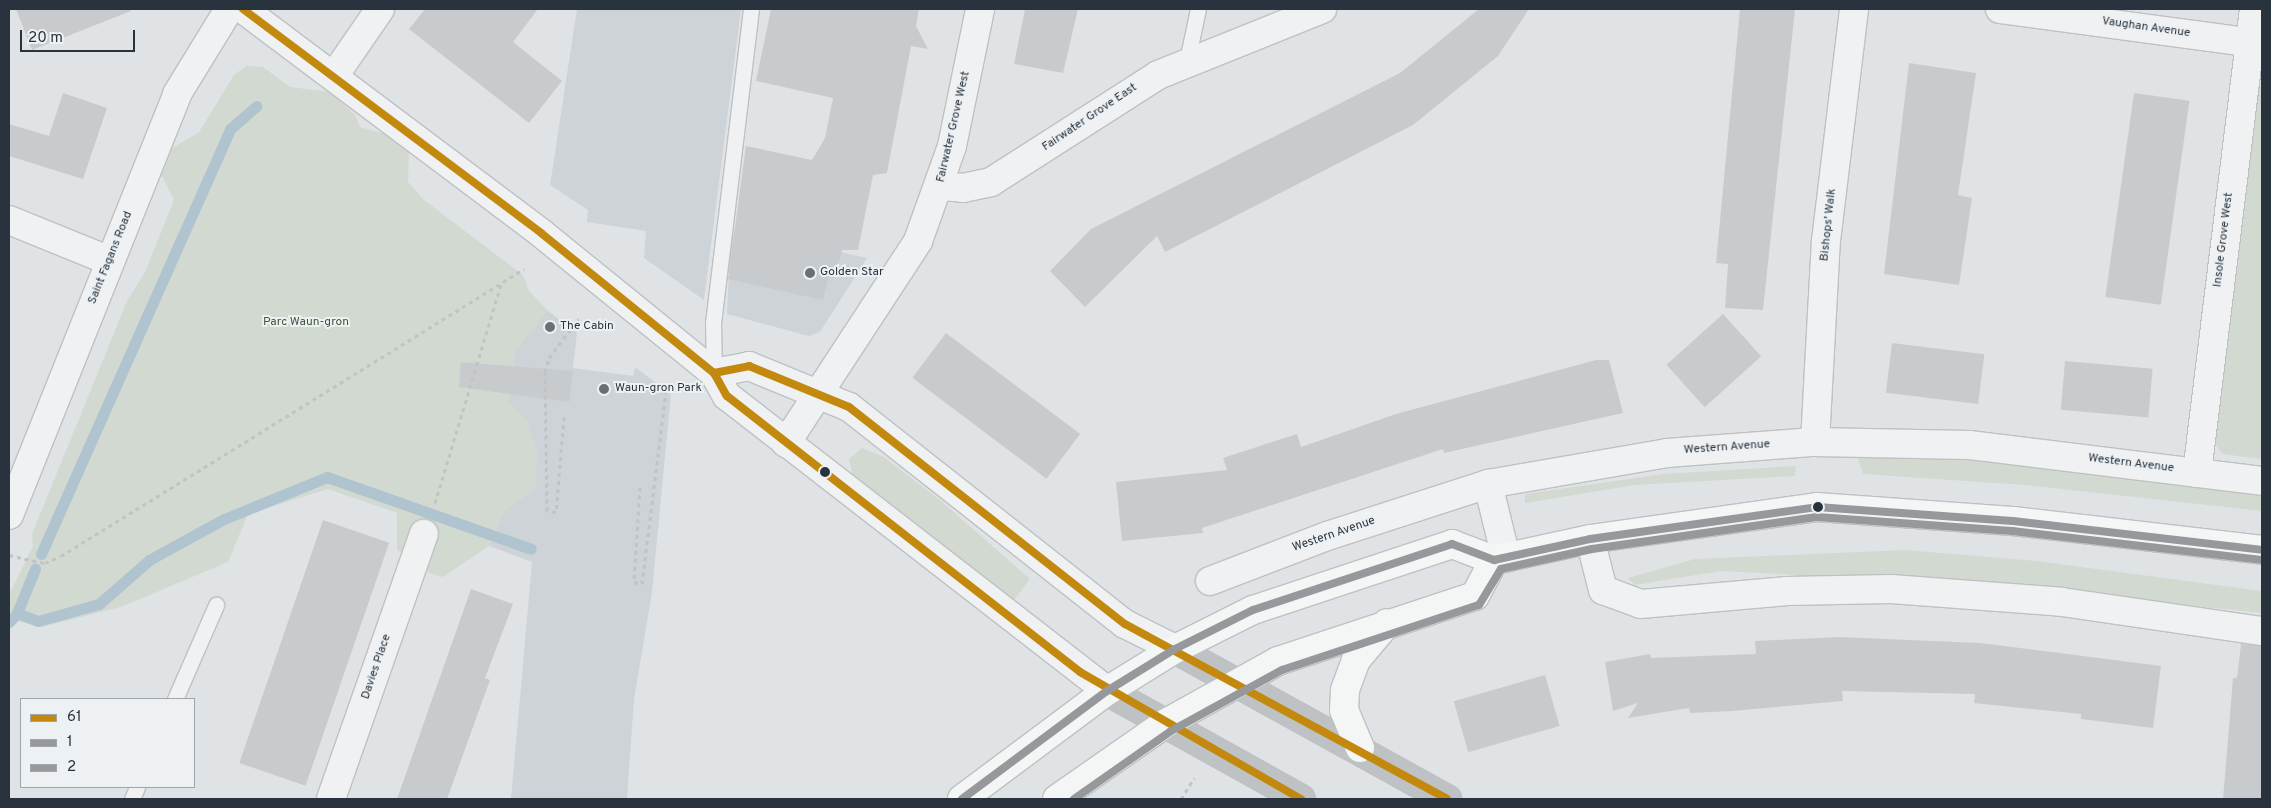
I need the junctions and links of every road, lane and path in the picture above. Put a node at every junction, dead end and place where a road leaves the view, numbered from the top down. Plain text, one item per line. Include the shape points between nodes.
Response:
1 (229, 9) edge
2 (243, 9) edge
3 (380, 9) edge
4 (751, 9) edge
5 (980, 9) edge
6 (1198, 9) edge
7 (1322, 9) edge
8 (1854, 9) edge
9 (2000, 9) edge
10 (2254, 9) edge
11 (2255, 43) edge
12 (1186, 61) junction
13 (334, 76) junction
14 (942, 186) junction
15 (9, 220) edge
16 (110, 261) junction
17 (524, 269) dead end
18 (502, 284) junction
19 (578, 319) dead end
20 (714, 373) junction
21 (667, 384) dead end
22 (822, 394) junction
23 (564, 417) dead end
24 (1815, 442) junction
25 (786, 443) junction
26 (2197, 473) junction
27 (2262, 481) edge
28 (1488, 484) junction
29 (640, 487) dead end
30 (433, 507) dead end
31 (9, 515) edge
32 (424, 534) dead end
33 (1590, 539) junction
34 (2262, 550) edge
35 (9, 554) edge
36 (1500, 559) junction
37 (1210, 581) dead end
38 (216, 604) dead end
39 (1387, 623) junction
40 (2262, 631) edge
41 (1175, 649) junction
42 (1236, 682) junction
43 (1106, 691) junction
44 (175, 698) edge
45 (1166, 723) junction
46 (1360, 748) junction
47 (1194, 778) dead end
48 (331, 799) edge
49 (962, 799) edge
50 (1057, 799) edge
51 (1181, 799) edge
52 (1301, 799) edge
53 (1447, 799) edge

1 - 16 street, Saint Fagans Road via 177,94
2 - 13 street
3 - 13 street
4 - 20 lane via 713,323
5 - 14 street, Fairwater Grove West
6 - 12 lane
7 - 12 street, Fairwater Grove East
8 - 24 street, Bishops' Walk via 1826,241
9 - 11 street, Vaughan Avenue
10 - 11 street, Insole Grove West
11 - 26 street, Insole Grove West
12 - 14 street, Fairwater Grove East via 1121,95 991,182 963,188
13 - 20 street via 541,233
14 - 22 street, Fairwater Grove West via 918,241
15 - 16 street
16 - 31 street, Saint Fagans Road
17 - 18 path
18 - 30 path
18 - 35 path via 61,556 45,563
19 - 23 path via 549,358 545,372 548,511 556,512
20 - 22 street via 749,366
20 - 25 street via 727,396
21 - 29 path via 642,584 634,582
22 - 25 street, Fairwater Grove West
22 - 41 street via 904,448 1125,624
24 - 26 street, Western Avenue via 1969,446
24 - 28 street, Western Avenue via 1667,453
25 - 43 street
26 - 27 street, Western Avenue
28 - 36 street
28 - 37 street, Western Avenue via 1327,536
32 - 48 street, Davies Place
33 - 34 highway via 1816,507 2013,520
33 - 36 highway
33 - 40 street via 1603,590 1641,604 1787,591 1892,589 2062,602
36 - 39 highway via 1475,596
36 - 41 highway via 1452,544 1253,610
38 - 44 lane
39 - 42 highway via 1302,651
39 - 46 highway via 1356,660 1345,690 1344,710
41 - 42 main road
41 - 43 highway
42 - 45 highway
42 - 46 main road
43 - 45 main road
43 - 49 highway
45 - 50 highway
45 - 52 main road
46 - 53 main road
47 - 51 path

